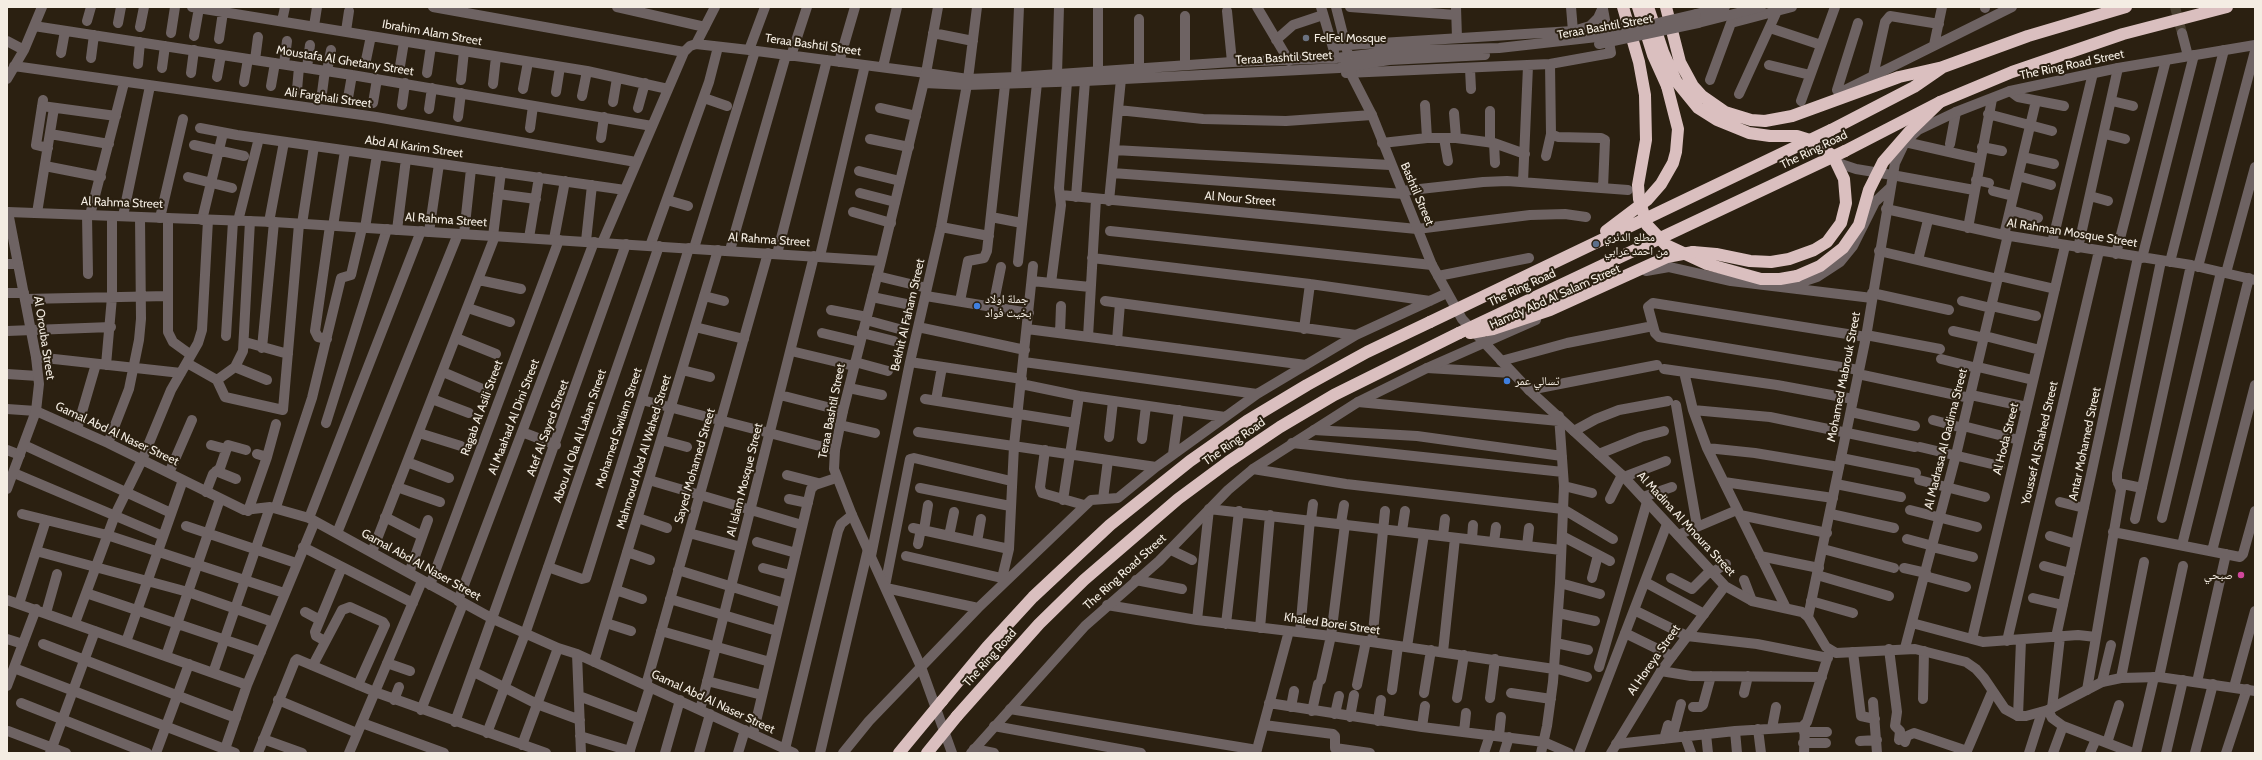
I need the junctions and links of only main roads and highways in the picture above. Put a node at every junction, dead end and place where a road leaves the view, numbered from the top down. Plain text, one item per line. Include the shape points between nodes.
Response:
1 (1623, 7) edge
2 (1638, 7) edge
3 (1648, 7) edge
4 (1666, 7) edge
5 (2126, 7) edge
6 (2227, 7) edge
7 (1943, 67) junction
8 (1940, 102) junction
9 (1588, 245) junction
10 (1459, 334) junction
11 (899, 753) edge
12 (927, 753) edge

1 - 8 highway, bridge via 1639,62 1645,95 1646,140 1638,185 1639,199 1647,225 1666,245 1679,253 1751,280 1797,276 1820,266 1843,248 1859,225 1869,190 1883,162
2 - 9 highway, bridge via 1653,55 1667,86 1678,129 1676,152 1668,174 1647,200
3 - 10 highway, bridge via 1676,81 1698,108 1717,120 1749,133 1797,136 1813,141 1827,150 1838,163 1846,187 1845,210 1838,229 1821,247 1798,257 1771,262 1693,252 1667,257 1529,317 1493,329
4 - 7 highway via 1680,62 1693,86 1702,96 1725,112 1751,120 1779,120 1899,77
5 - 7 highway, The Ring Road via 2028,36
6 - 8 highway, The Ring Road via 2086,45
7 - 9 highway, The Ring Road, bridge via 1914,87 1830,130
8 - 10 highway, The Ring Road, bridge via 1845,151
9 - 11 highway, The Ring Road, bridge via 1306,385 1190,460 1105,529 1039,592 986,648
10 - 12 highway, The Ring Road, bridge via 1334,395 1280,427 1178,499 1084,580 1039,624 956,716

